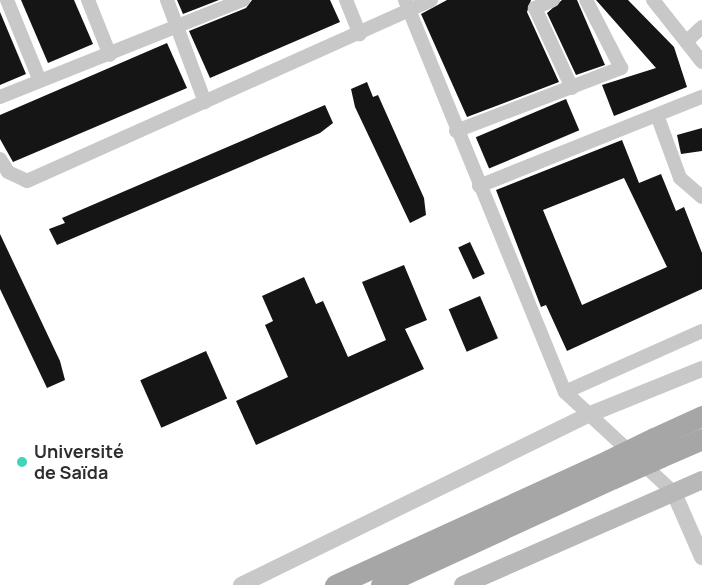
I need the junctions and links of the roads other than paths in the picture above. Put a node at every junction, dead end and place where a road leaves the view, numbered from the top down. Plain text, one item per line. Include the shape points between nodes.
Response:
1 (7, 0) edge
2 (88, 0) edge
3 (167, 0) edge
4 (243, 0) edge
5 (346, 0) edge
6 (431, 0) edge
7 (553, 0) edge
8 (586, 0) edge
9 (653, 0) edge
10 (407, 5) edge
11 (702, 27) edge
12 (177, 29) junction
13 (360, 34) junction
14 (688, 40) junction
15 (110, 55) junction
16 (702, 62) edge
17 (40, 81) junction
18 (572, 88) junction
19 (0, 97) edge
20 (702, 97) edge
21 (205, 102) junction
22 (657, 115) junction
23 (456, 131) junction
24 (0, 159) edge
25 (479, 186) junction
26 (702, 196) edge
27 (702, 331) edge
28 (702, 369) edge
29 (565, 392) junction
30 (588, 415) junction
31 (702, 417) edge
32 (702, 439) edge
33 (658, 447) junction
34 (611, 469) junction
35 (702, 480) edge
36 (674, 493) junction
37 (702, 557) edge
38 (241, 585) edge
39 (335, 585) edge
40 (381, 585) edge
41 (463, 585) edge

1 - 17 street
2 - 15 street
3 - 12 street
4 - 12 street
5 - 13 street
6 - 10 street
7 - 18 street via 535,8
8 - 18 street via 621,68
9 - 14 street
10 - 13 street
10 - 23 street
11 - 14 street
12 - 15 street
12 - 21 street
13 - 21 street
14 - 16 street
15 - 17 street
17 - 19 street
18 - 23 street
20 - 22 street
21 - 24 street via 27,181 8,172
22 - 25 street
22 - 26 street via 680,178
23 - 25 street
25 - 29 street
27 - 29 street
28 - 30 street
29 - 30 street
30 - 36 street
30 - 38 street
31 - 33 main road
32 - 33 main road
33 - 34 main road, bridge
34 - 39 main road
34 - 40 main road
35 - 36 main road
36 - 37 street
36 - 41 main road

